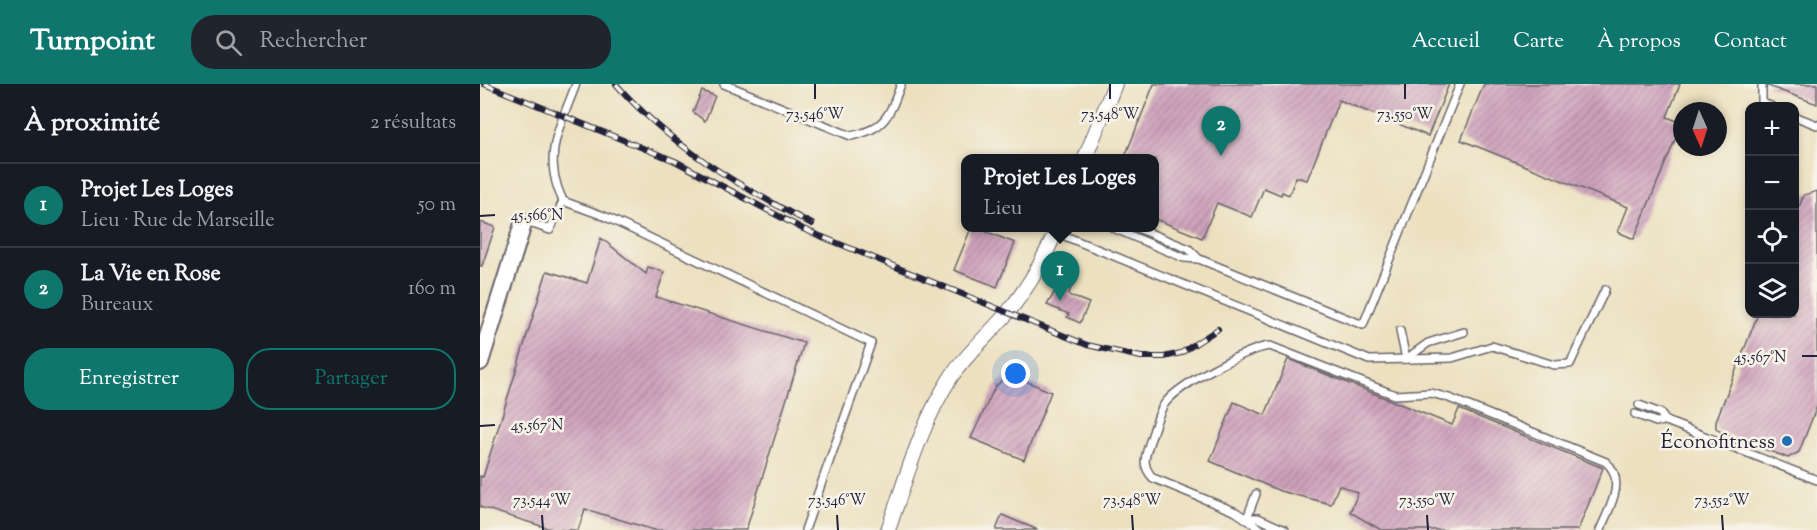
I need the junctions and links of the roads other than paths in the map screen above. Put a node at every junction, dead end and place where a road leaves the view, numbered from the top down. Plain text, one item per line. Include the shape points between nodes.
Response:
1 (576, 84) edge
2 (724, 84) edge
3 (901, 84) edge
4 (1115, 84) edge
5 (1460, 84) edge
6 (1762, 84) edge
7 (1762, 102) edge
8 (1799, 118) edge
9 (1817, 125) edge
10 (1087, 154) edge
11 (563, 201) junction
12 (524, 221) joint
13 (1055, 232) edge
14 (1061, 232) edge
15 (1122, 232) edge
16 (1147, 232) edge
17 (1198, 259) junction
18 (1605, 290) dead end
19 (1400, 331) dead end
20 (1464, 332) dead end
21 (1406, 359) junction
22 (480, 362) edge
23 (1639, 405) dead end
24 (1635, 414) dead end
25 (1666, 421) junction
26 (1817, 480) edge
27 (1256, 494) dead end
28 (1247, 518) junction
29 (805, 530) edge
30 (888, 530) edge
31 (1262, 530) edge
32 (1286, 530) edge
33 (1600, 530) edge

1 - 11 lane via 552,153 551,166
2 - 3 lane via 851,136 869,132 889,116
4 - 10 street
5 - 17 lane via 1363,325
6 - 7 lane
8 - 9 lane
11 - 12 lane via 550,230
11 - 29 lane via 604,216 872,344
12 - 22 street
13 - 30 street via 1021,295 970,351 940,396
14 - 21 lane via 1357,356 1369,360
15 - 17 lane via 1184,258
16 - 17 lane via 1189,249
18 - 21 lane via 1570,364 1554,365 1492,346 1452,358
19 - 21 lane
20 - 21 lane via 1428,343
23 - 25 lane via 1660,413
24 - 25 lane via 1656,422
25 - 26 lane
27 - 28 lane
28 - 31 lane
28 - 32 lane via 1258,518
28 - 33 lane via 1153,478 1143,460 1164,405 1177,392 1246,354 1270,346 1395,395 1431,393 1449,398 1606,462 1613,468 1616,488

